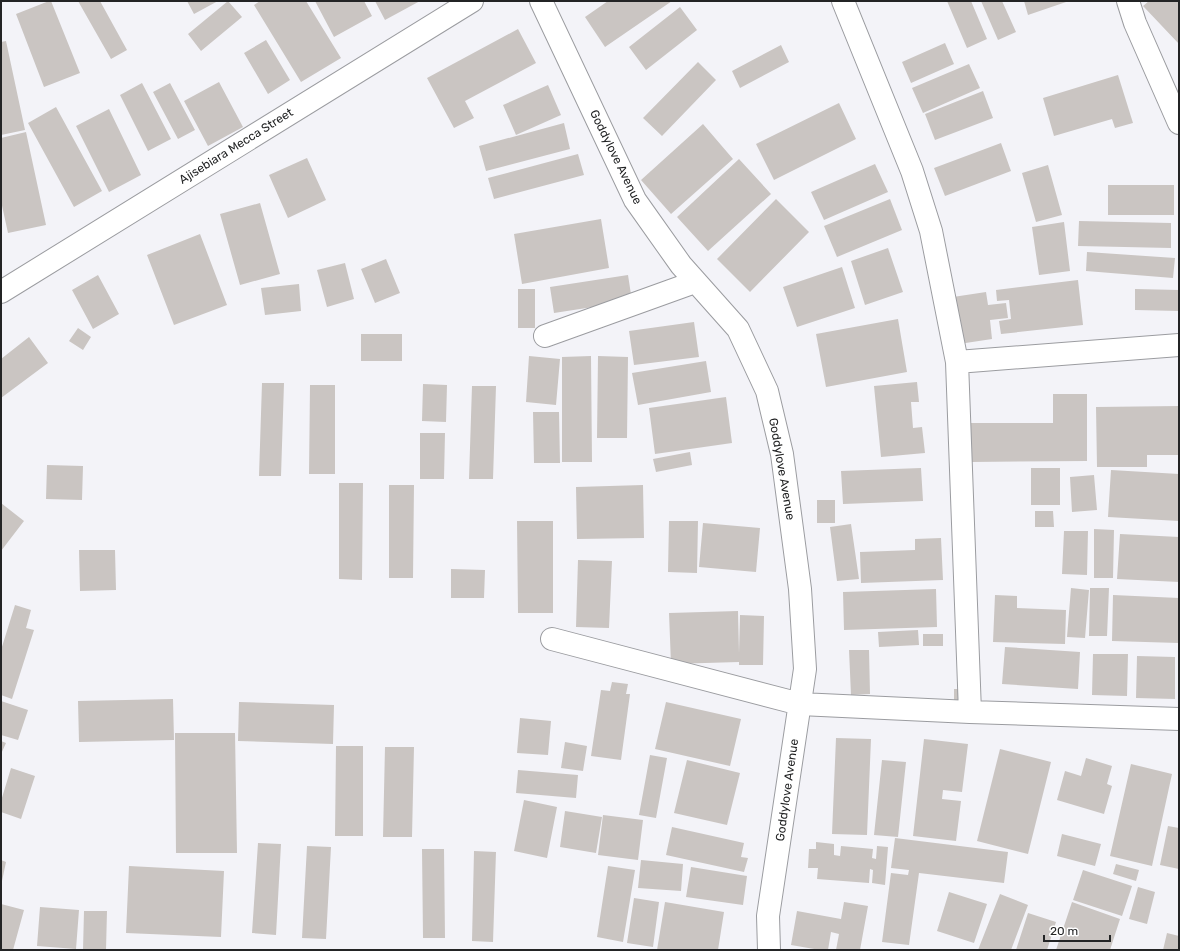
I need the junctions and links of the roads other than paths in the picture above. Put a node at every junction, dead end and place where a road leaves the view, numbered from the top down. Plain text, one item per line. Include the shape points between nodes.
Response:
1 (472, 1) edge
2 (541, 1) edge
3 (843, 1) edge
4 (1128, 1) edge
5 (1179, 123) edge
6 (695, 282) junction
7 (1, 292) edge
8 (545, 336) dead end
9 (1179, 345) edge
10 (957, 362) junction
11 (552, 639) dead end
12 (800, 704) junction
13 (970, 712) junction
14 (1179, 719) edge
15 (768, 950) edge

1 - 7 street, Ajisebiara Mecca Street
2 - 6 street, Goddylove Avenue via 635,200 680,265
3 - 10 street via 915,179 931,231
4 - 5 street
6 - 8 street
6 - 12 street, Goddylove Avenue via 738,329 767,392 782,454 800,589 805,669
9 - 10 street
10 - 13 street
11 - 12 street
12 - 13 street
12 - 15 street, Goddylove Avenue via 768,916
13 - 14 street

